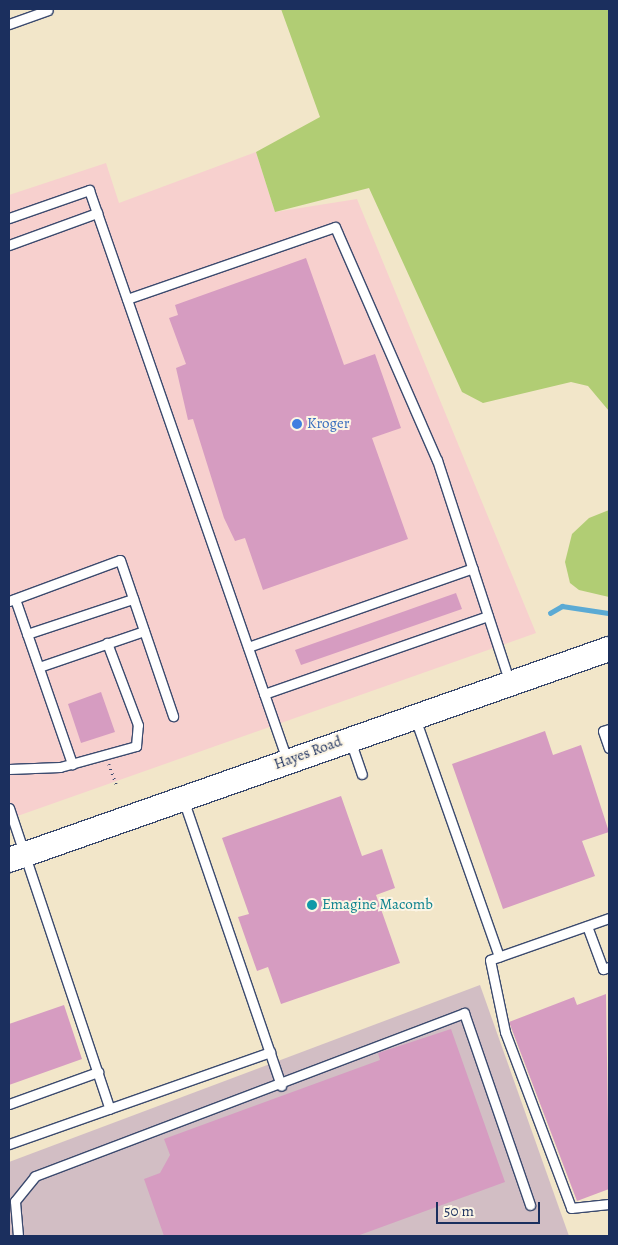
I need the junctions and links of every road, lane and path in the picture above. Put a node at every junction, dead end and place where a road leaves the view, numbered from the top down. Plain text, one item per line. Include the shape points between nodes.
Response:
1 (48, 10) edge
2 (9, 24) edge
3 (97, 213) junction
4 (9, 218) edge
5 (9, 246) edge
6 (127, 299) junction
7 (473, 568) junction
8 (133, 598) junction
9 (12, 600) edge
10 (488, 616) junction
11 (144, 631) junction
12 (27, 634) junction
13 (107, 644) junction
14 (248, 647) junction
15 (609, 649) edge
16 (39, 667) junction
17 (510, 683) junction
18 (264, 694) junction
19 (414, 715) junction
20 (173, 716) dead end
21 (609, 729) edge
22 (350, 738) junction
23 (609, 748) edge
24 (106, 756) junction
25 (286, 760) junction
26 (72, 764) junction
27 (9, 769) edge
28 (362, 774) dead end
29 (117, 786) dead end
30 (183, 799) junction
31 (9, 808) edge
32 (17, 858) edge
33 (609, 918) edge
34 (587, 926) junction
35 (498, 957) junction
36 (609, 967) edge
37 (270, 1052) junction
38 (98, 1072) junction
39 (281, 1086) junction
40 (9, 1104) edge
41 (110, 1109) junction
42 (9, 1144) edge
43 (609, 1204) edge
44 (530, 1205) dead end
45 (18, 1236) edge

1 - 2 lane
3 - 4 lane via 89,190
3 - 5 lane
3 - 6 lane
6 - 7 lane via 335,227 437,460
6 - 14 lane
7 - 10 lane
7 - 14 lane
8 - 9 lane via 120,560
8 - 11 lane
8 - 12 lane
9 - 12 lane
10 - 17 lane
10 - 18 lane
11 - 13 lane
11 - 20 lane
12 - 16 lane
13 - 16 lane
13 - 24 lane via 140,738 136,746
14 - 18 lane
15 - 17 street, Hayes Road
16 - 26 lane
17 - 19 street, Hayes Road
18 - 25 lane
19 - 22 street, Hayes Road
19 - 35 lane
21 - 23 lane via 604,731
22 - 25 street, Hayes Road
22 - 28 lane
24 - 26 lane
24 - 29 path
25 - 30 street, Hayes Road
26 - 27 lane
30 - 32 street, Hayes Road
30 - 37 lane
31 - 32 lane
32 - 38 lane
33 - 34 lane
34 - 35 lane
34 - 36 lane via 603,969
35 - 43 lane via 490,960 505,1032 571,1208
37 - 39 lane
37 - 41 lane
38 - 40 lane
38 - 41 lane
39 - 44 lane via 464,1013
39 - 45 lane via 35,1176 15,1201
41 - 42 lane

